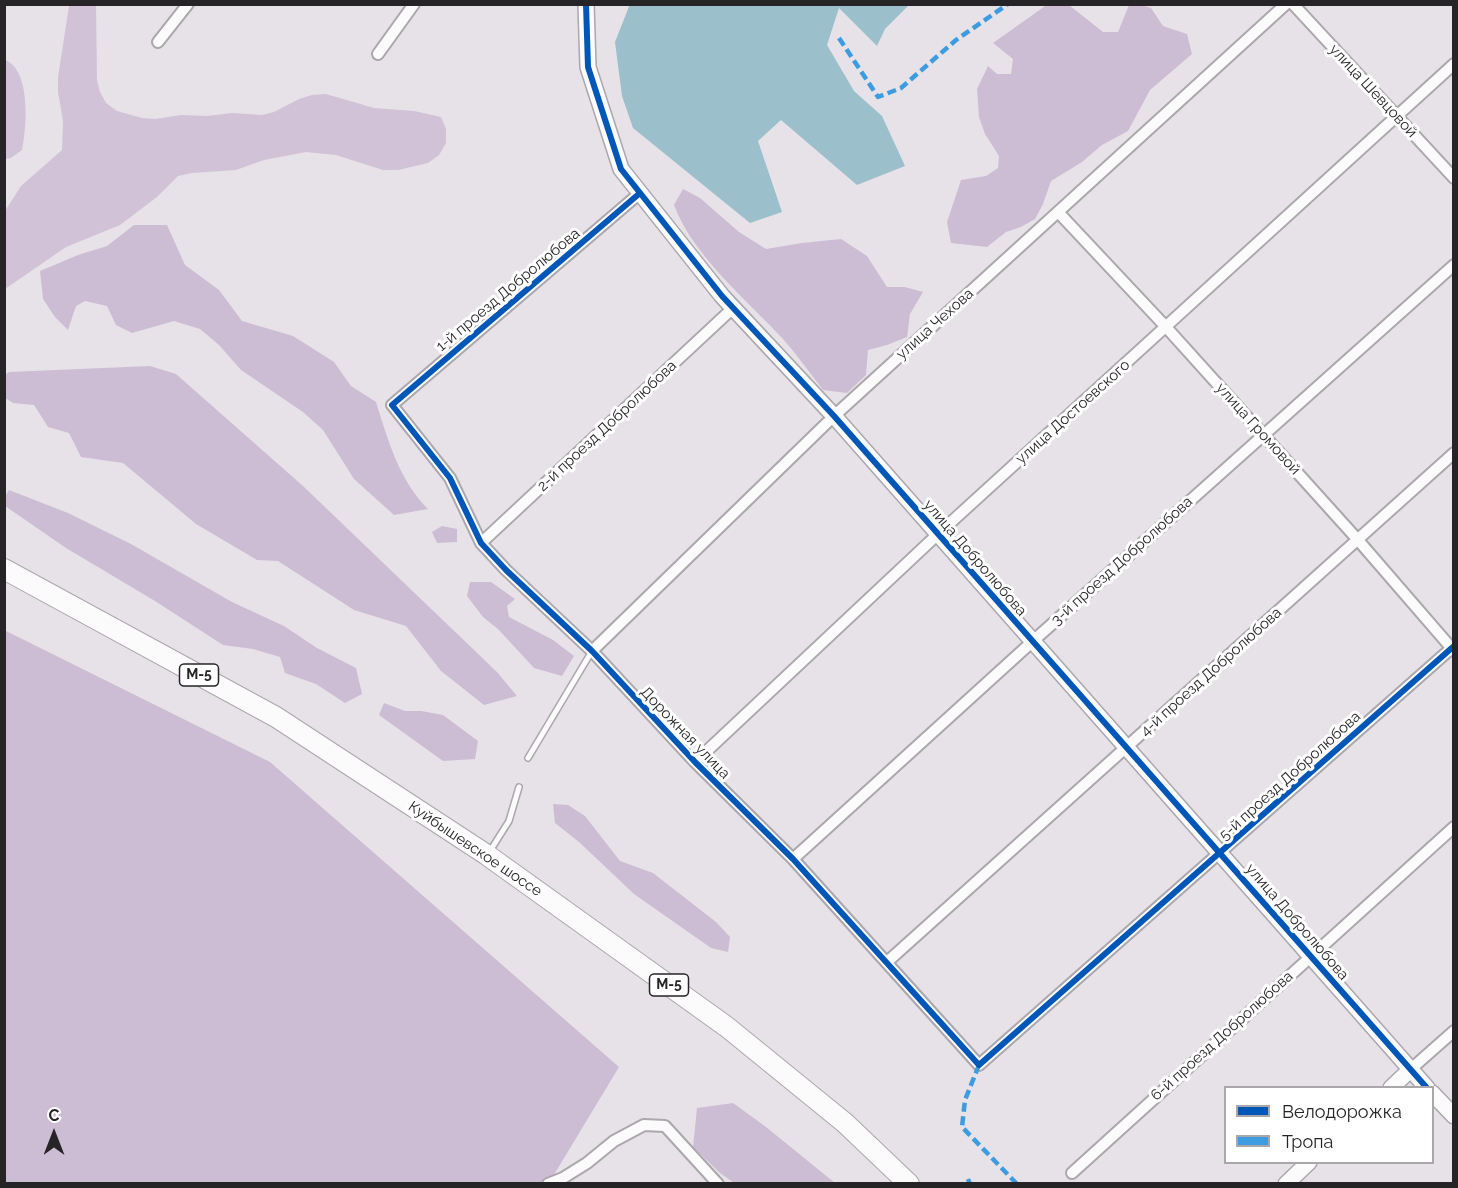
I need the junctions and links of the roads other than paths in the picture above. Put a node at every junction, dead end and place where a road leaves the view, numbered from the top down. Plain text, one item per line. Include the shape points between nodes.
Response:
1 (188, 4) edge
2 (414, 4) edge
3 (586, 4) edge
4 (1286, 4) edge
5 (1293, 4) edge
6 (158, 42) dead end
7 (378, 54) dead end
8 (1454, 64) edge
9 (1396, 116) junction
10 (1454, 178) edge
11 (640, 193) junction
12 (1058, 212) junction
13 (1454, 265) edge
14 (733, 308) junction
15 (1166, 327) junction
16 (392, 405) joint
17 (834, 416) junction
18 (1263, 435) junction
19 (1454, 453) edge
20 (938, 534) junction
21 (1358, 540) junction
22 (482, 543) junction
23 (4, 569) edge
24 (1033, 641) junction
25 (1453, 648) edge
26 (592, 651) junction
27 (1127, 748) junction
28 (528, 758) dead end
29 (695, 762) junction
30 (519, 787) dead end
31 (1454, 827) edge
32 (1220, 853) junction
33 (487, 855) junction
34 (793, 859) junction
35 (1310, 956) junction
36 (887, 962) junction
37 (1454, 1031) edge
38 (979, 1065) joint
39 (1411, 1070) junction
40 (1393, 1086) edge
41 (1425, 1086) edge
42 (1434, 1095) edge
43 (1454, 1116) edge
44 (1307, 1164) edge
45 (1072, 1173) dead end
46 (548, 1184) edge
47 (718, 1184) edge
48 (909, 1184) edge
49 (1286, 1184) edge

1 - 6 street
2 - 7 street
3 - 11 street, улица Добролюбова via 588,67 621,169
4 - 12 street, улица Чехова
5 - 9 street, улица Шевцовой
8 - 9 street, улица Достоевского
9 - 10 street, улица Шевцовой
9 - 15 street, улица Достоевского
11 - 14 street, улица Добролюбова
11 - 16 street, 1-й проезд Добролюбова
12 - 15 street, улица Громовой
12 - 17 street, улица Чехова
13 - 18 street, 3-й проезд Добролюбова
14 - 17 street, улица Добролюбова
14 - 22 street, 2-й проезд Добролюбова
15 - 18 street, улица Громовой
15 - 20 street, улица Достоевского
16 - 22 street, Дорожная улица via 450,478
17 - 20 street, улица Добролюбова
17 - 26 street, улица Чехова
18 - 21 street, улица Громовой
18 - 24 street, 3-й проезд Добролюбова
19 - 21 street, 4-й проезд Добролюбова
20 - 24 street, улица Добролюбова
20 - 29 street, улица Достоевского
21 - 25 street, улица Громовой
21 - 27 street, 4-й проезд Добролюбова
22 - 26 street, Дорожная улица
23 - 33 highway, Куйбышевское шоссе / М-5 via 276,717
24 - 27 street, улица Добролюбова
24 - 34 street, 3-й проезд Добролюбова
25 - 32 street, 5-й проезд Добролюбова
26 - 28 lane
26 - 29 street, Дорожная улица
27 - 32 street, улица Добролюбова
27 - 36 street, 4-й проезд Добролюбова
29 - 34 street, Дорожная улица
30 - 33 lane via 509,820
31 - 35 street, 6-й проезд Добролюбова
32 - 35 street, улица Добролюбова
32 - 38 street, 5-й проезд Добролюбова
33 - 48 highway, Куйбышевское шоссе / М-5 via 727,1027 845,1123
34 - 36 street, Дорожная улица
35 - 39 street, улица Добролюбова
35 - 45 street, 6-й проезд Добролюбова
36 - 38 street, Дорожная улица
37 - 39 street
39 - 40 street
39 - 41 street, улица Добролюбова
42 - 43 street
44 - 49 street
46 - 47 street via 644,1125 666,1126

